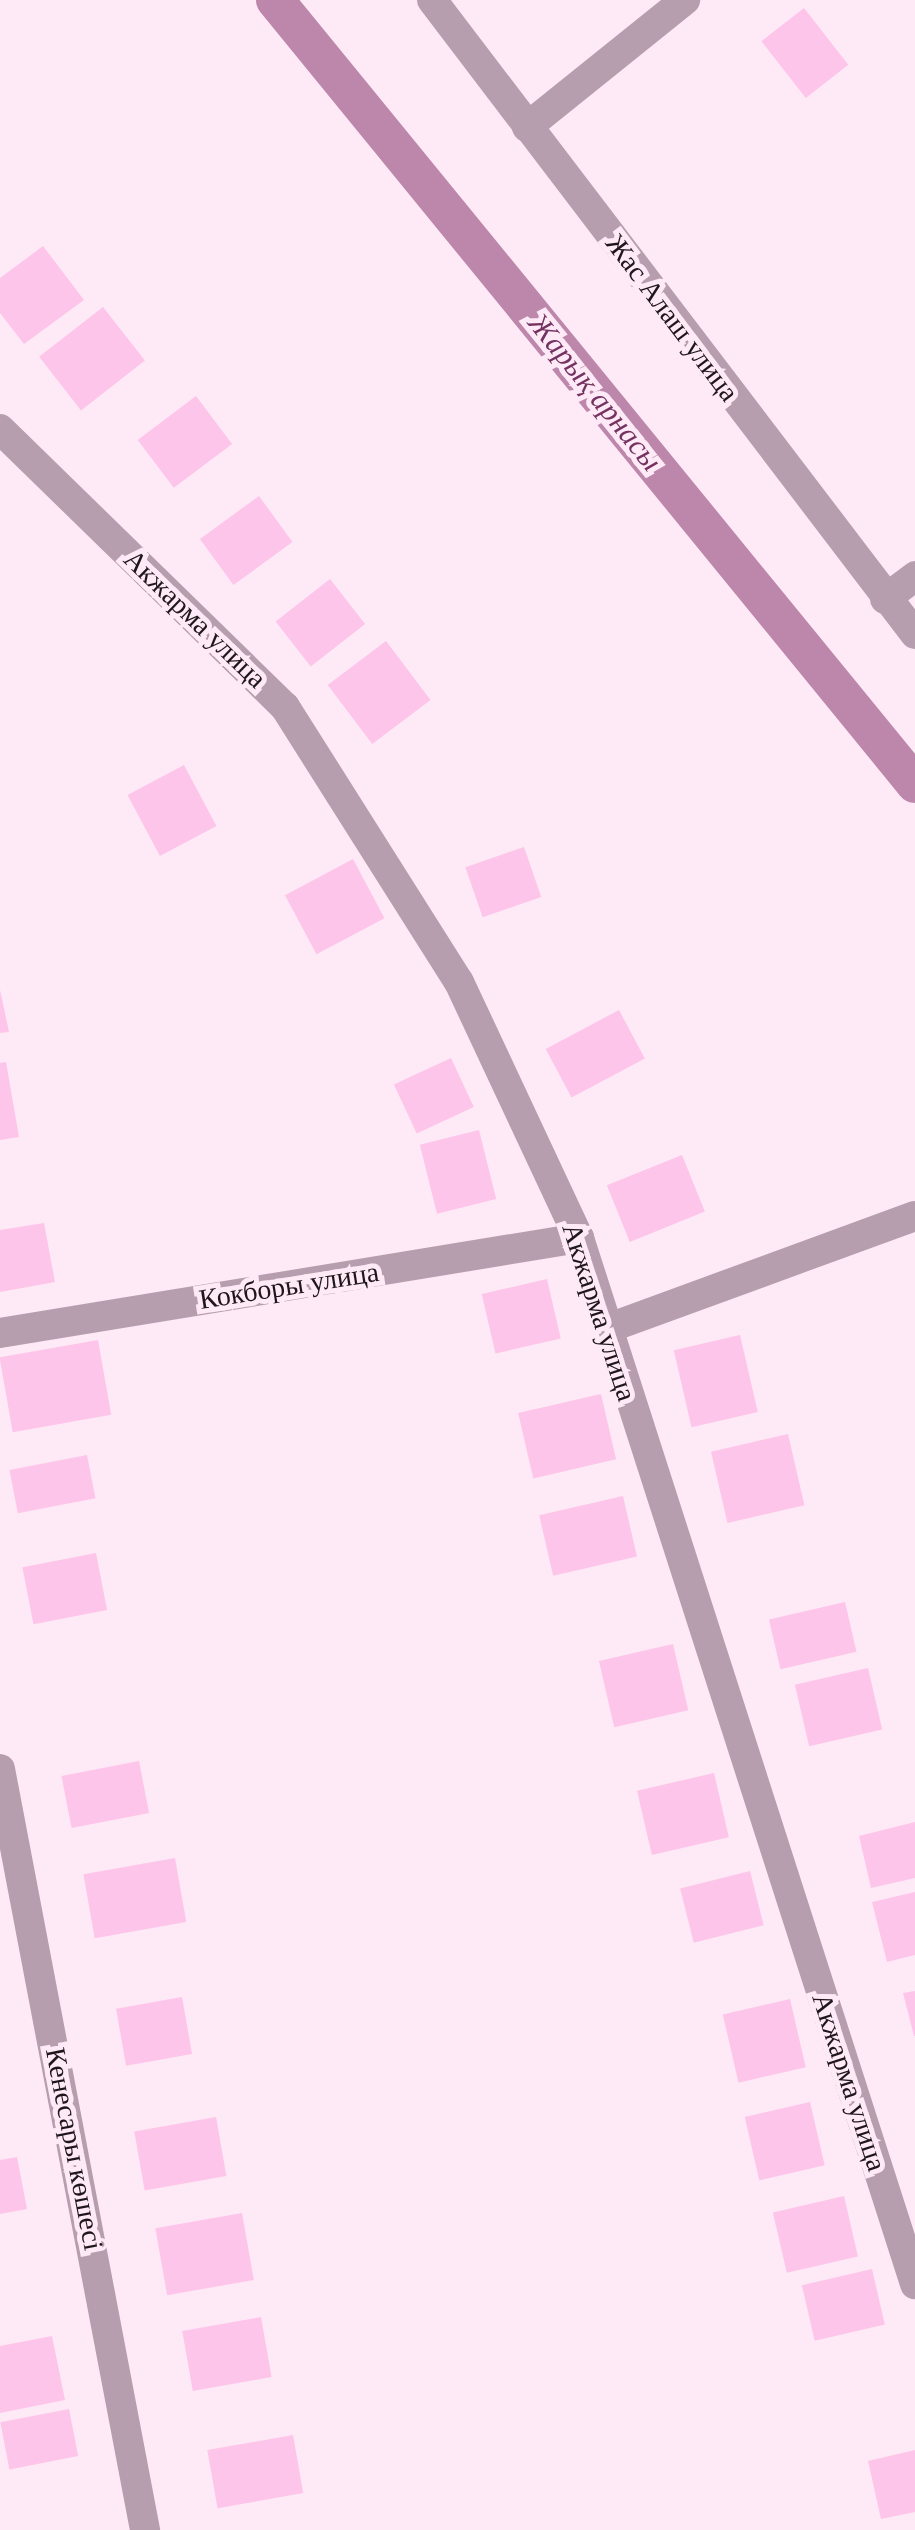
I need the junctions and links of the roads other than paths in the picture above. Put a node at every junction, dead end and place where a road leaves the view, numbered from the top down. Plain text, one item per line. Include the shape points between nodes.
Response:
1 (432, 0) edge
2 (685, 0) edge
3 (527, 127) junction
4 (0, 428) edge
5 (915, 576) edge
6 (884, 599) junction
7 (915, 634) edge
8 (915, 1216) edge
9 (579, 1238) junction
10 (606, 1329) junction
11 (0, 1333) edge
12 (0, 1770) edge
13 (915, 2284) edge
14 (145, 2530) edge

1 - 3 street, Жас Алаш улица
2 - 3 street
3 - 6 street, Жас Алаш улица
4 - 9 street, Акжарма улица via 285,706 459,982
5 - 6 street
6 - 7 street, Жас Алаш улица
8 - 10 street
9 - 10 street, Акжарма улица
9 - 11 street, Кокборы улица
10 - 13 street, Акжарма улица
12 - 14 street, Кенесары көшесі

